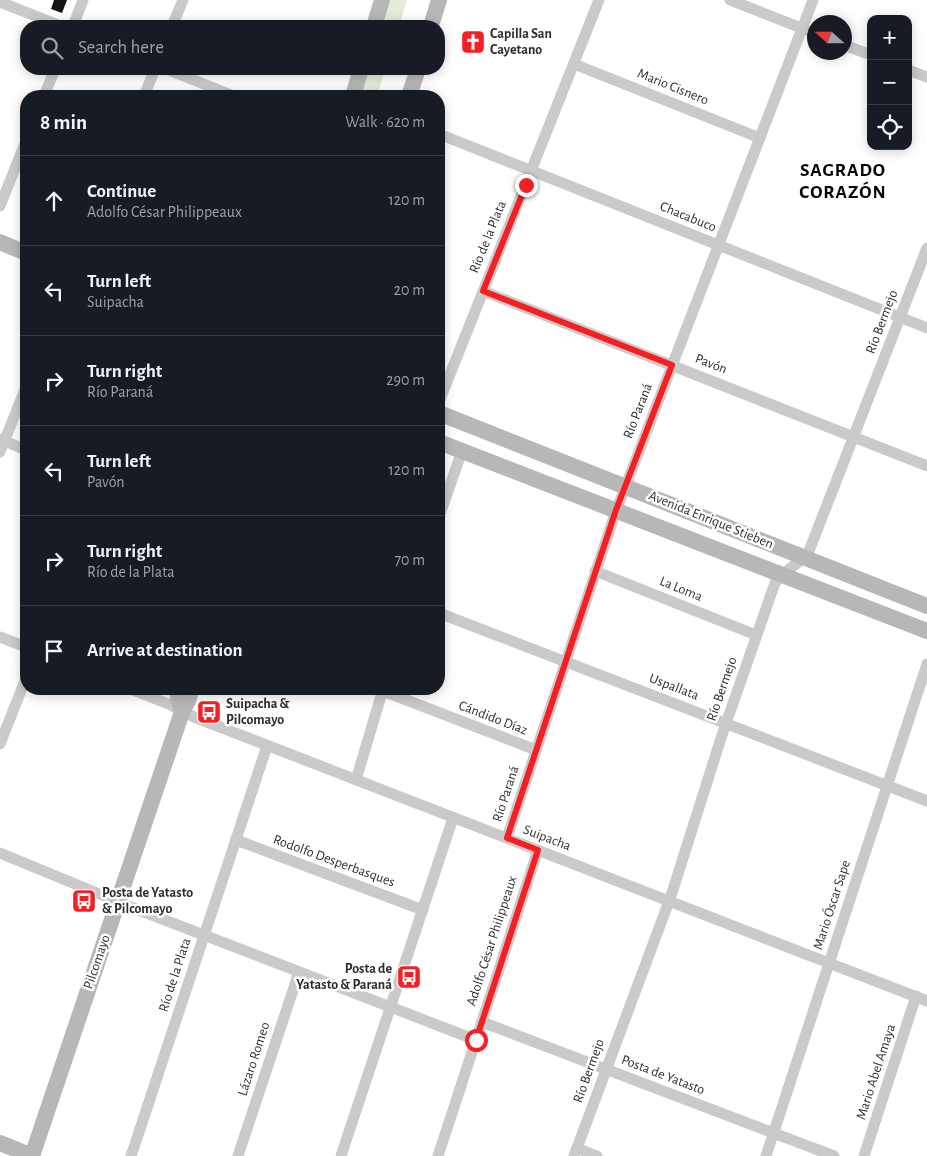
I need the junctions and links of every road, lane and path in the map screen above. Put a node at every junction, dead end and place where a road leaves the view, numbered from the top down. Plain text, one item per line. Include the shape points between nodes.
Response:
1 (83, 0) edge
2 (183, 0) edge
3 (382, 0) edge
4 (439, 0) edge
5 (599, 0) edge
6 (730, 0) edge
7 (814, 0) edge
8 (0, 2) edge
9 (46, 20) edge
10 (75, 20) edge
11 (175, 20) edge
12 (376, 20) edge
13 (433, 20) edge
14 (802, 28) junction
15 (807, 30) edge
16 (852, 48) edge
17 (867, 54) edge
18 (574, 64) junction
19 (912, 71) edge
20 (53, 75) edge
21 (153, 75) edge
22 (181, 75) edge
23 (359, 75) edge
24 (416, 75) edge
25 (927, 77) edge
26 (47, 90) edge
27 (146, 90) edge
28 (219, 90) edge
29 (355, 90) edge
30 (411, 90) edge
31 (445, 136) edge
32 (760, 138) junction
33 (20, 156) edge
34 (531, 171) junction
35 (0, 206) edge
36 (0, 242) edge
37 (719, 245) junction
38 (927, 248) edge
39 (20, 250) edge
40 (483, 291) junction
41 (900, 317) junction
42 (927, 328) edge
43 (672, 365) junction
44 (445, 387) edge
45 (20, 401) edge
46 (445, 415) edge
47 (854, 437) junction
48 (2, 444) edge
49 (445, 444) edge
50 (20, 448) edge
51 (462, 451) junction
52 (927, 466) edge
53 (625, 487) junction
54 (445, 501) edge
55 (616, 510) junction
56 (804, 557) junction
57 (595, 571) junction
58 (782, 575) junction
59 (927, 606) edge
60 (445, 614) edge
61 (927, 631) edge
62 (756, 635) junction
63 (0, 637) edge
64 (20, 645) edge
65 (565, 661) junction
66 (927, 664) edge
67 (20, 693) edge
68 (145, 695) edge
69 (178, 695) edge
70 (190, 695) edge
71 (382, 695) edge
72 (396, 695) edge
73 (182, 712) junction
74 (726, 723) junction
75 (0, 744) edge
76 (267, 746) junction
77 (536, 750) junction
78 (356, 780) junction
79 (887, 786) junction
80 (927, 801) edge
81 (453, 818) junction
82 (507, 838) junction
83 (236, 840) junction
84 (538, 850) junction
85 (0, 854) edge
86 (118, 901) junction
87 (669, 901) junction
88 (423, 910) junction
89 (204, 935) junction
90 (829, 963) junction
91 (299, 972) junction
92 (916, 996) junction
93 (927, 1001) edge
94 (390, 1007) junction
95 (482, 1022) junction
96 (476, 1040) junction
97 (606, 1070) junction
98 (773, 1133) junction
99 (0, 1143) edge
100 (575, 1152) edge
101 (32, 1156) edge
102 (131, 1156) edge
103 (238, 1156) edge
104 (340, 1156) edge
105 (438, 1156) edge
106 (597, 1156) edge
107 (766, 1156) edge
108 (834, 1156) edge
109 (864, 1156) edge

1 - 10 street
2 - 11 street
3 - 12 main road
4 - 13 main road
5 - 18 street, Río de la Plata
6 - 14 street
7 - 14 street, Río Paraná
8 - 9 street
14 - 15 street
14 - 32 street, Río Paraná
16 - 17 street
18 - 32 street, Mario Cisnero
18 - 34 street, Río de la Plata
19 - 25 street
20 - 26 street
21 - 27 street
22 - 28 street
23 - 29 main road
24 - 30 main road
31 - 34 street, Chacabuco
32 - 37 street, Río Paraná
33 - 35 street
34 - 37 street, Chacabuco
34 - 40 street, Río de la Plata
36 - 39 main road
37 - 41 street, Chacabuco
37 - 43 street, Río Paraná
38 - 41 street, Río Bermejo
40 - 43 street, Pavón
40 - 44 street, Río de la Plata
41 - 42 street, Chacabuco
41 - 47 street, Río Bermejo
43 - 47 street, Pavón
43 - 53 street, Río Paraná
45 - 48 street
46 - 53 main road, Avenida Enrique Stieben
47 - 52 street, Pavón
47 - 56 street, Río Bermejo via 811,547
48 - 50 street
49 - 51 main road, Avenida Enrique Stieben
51 - 54 street
51 - 55 main road, Avenida Enrique Stieben
53 - 55 street, Río Paraná
53 - 56 main road, Avenida Enrique Stieben
55 - 57 street, Río Paraná
55 - 58 main road, Avenida Enrique Stieben
56 - 58 street, Río Bermejo
56 - 59 main road, Avenida Enrique Stieben
57 - 62 street, La Loma
57 - 65 street, Río Paraná
58 - 61 main road, Avenida Enrique Stieben
58 - 62 street, Río Bermejo via 775,584
60 - 65 street, Uspallata
62 - 74 street, Río Bermejo
63 - 64 street
65 - 74 street, Uspallata
65 - 77 street, Río Paraná
66 - 79 street, Mario Óscar Sape
67 - 75 street
68 - 73 street, Suipacha
69 - 73 main road
70 - 73 main road, Pilcomayo
71 - 78 street
72 - 77 street, Cándido Díaz
73 - 76 street, Suipacha
73 - 86 main road, Pilcomayo
74 - 79 street, Uspallata
74 - 87 street, Río Bermejo
76 - 78 street, Suipacha
76 - 83 street, Río de la Plata
77 - 82 street, Río Paraná
78 - 81 street, Suipacha
79 - 80 street, Uspallata
79 - 90 street, Mario Óscar Sape
81 - 82 street, Suipacha
81 - 88 street
82 - 84 street, Suipacha
83 - 88 street, Rodolfo Desperbasques
83 - 89 street, Río de la Plata
84 - 87 street, Suipacha
84 - 95 street, Adolfo César Philippeaux
85 - 86 street
86 - 89 street
86 - 101 main road, Pilcomayo
87 - 90 street, Suipacha
87 - 97 street, Río Bermejo
88 - 94 street
89 - 91 street
89 - 102 street, Río de la Plata
90 - 92 street, Suipacha
90 - 98 street, Mario Óscar Sape
91 - 94 street
91 - 103 street, Lázaro Romeo
92 - 93 street, Suipacha
92 - 109 street, Mario Abel Amaya
94 - 96 street
94 - 104 street
95 - 96 street, Adolfo César Philippeaux
95 - 97 street, Posta de Yatasto
96 - 105 street, Adolfo César Philippeaux
97 - 98 street, Posta de Yatasto
97 - 100 street, Río Bermejo
98 - 107 street, Mario Óscar Sape
98 - 108 street, Posta de Yatasto
99 - 101 main road
100 - 106 street

